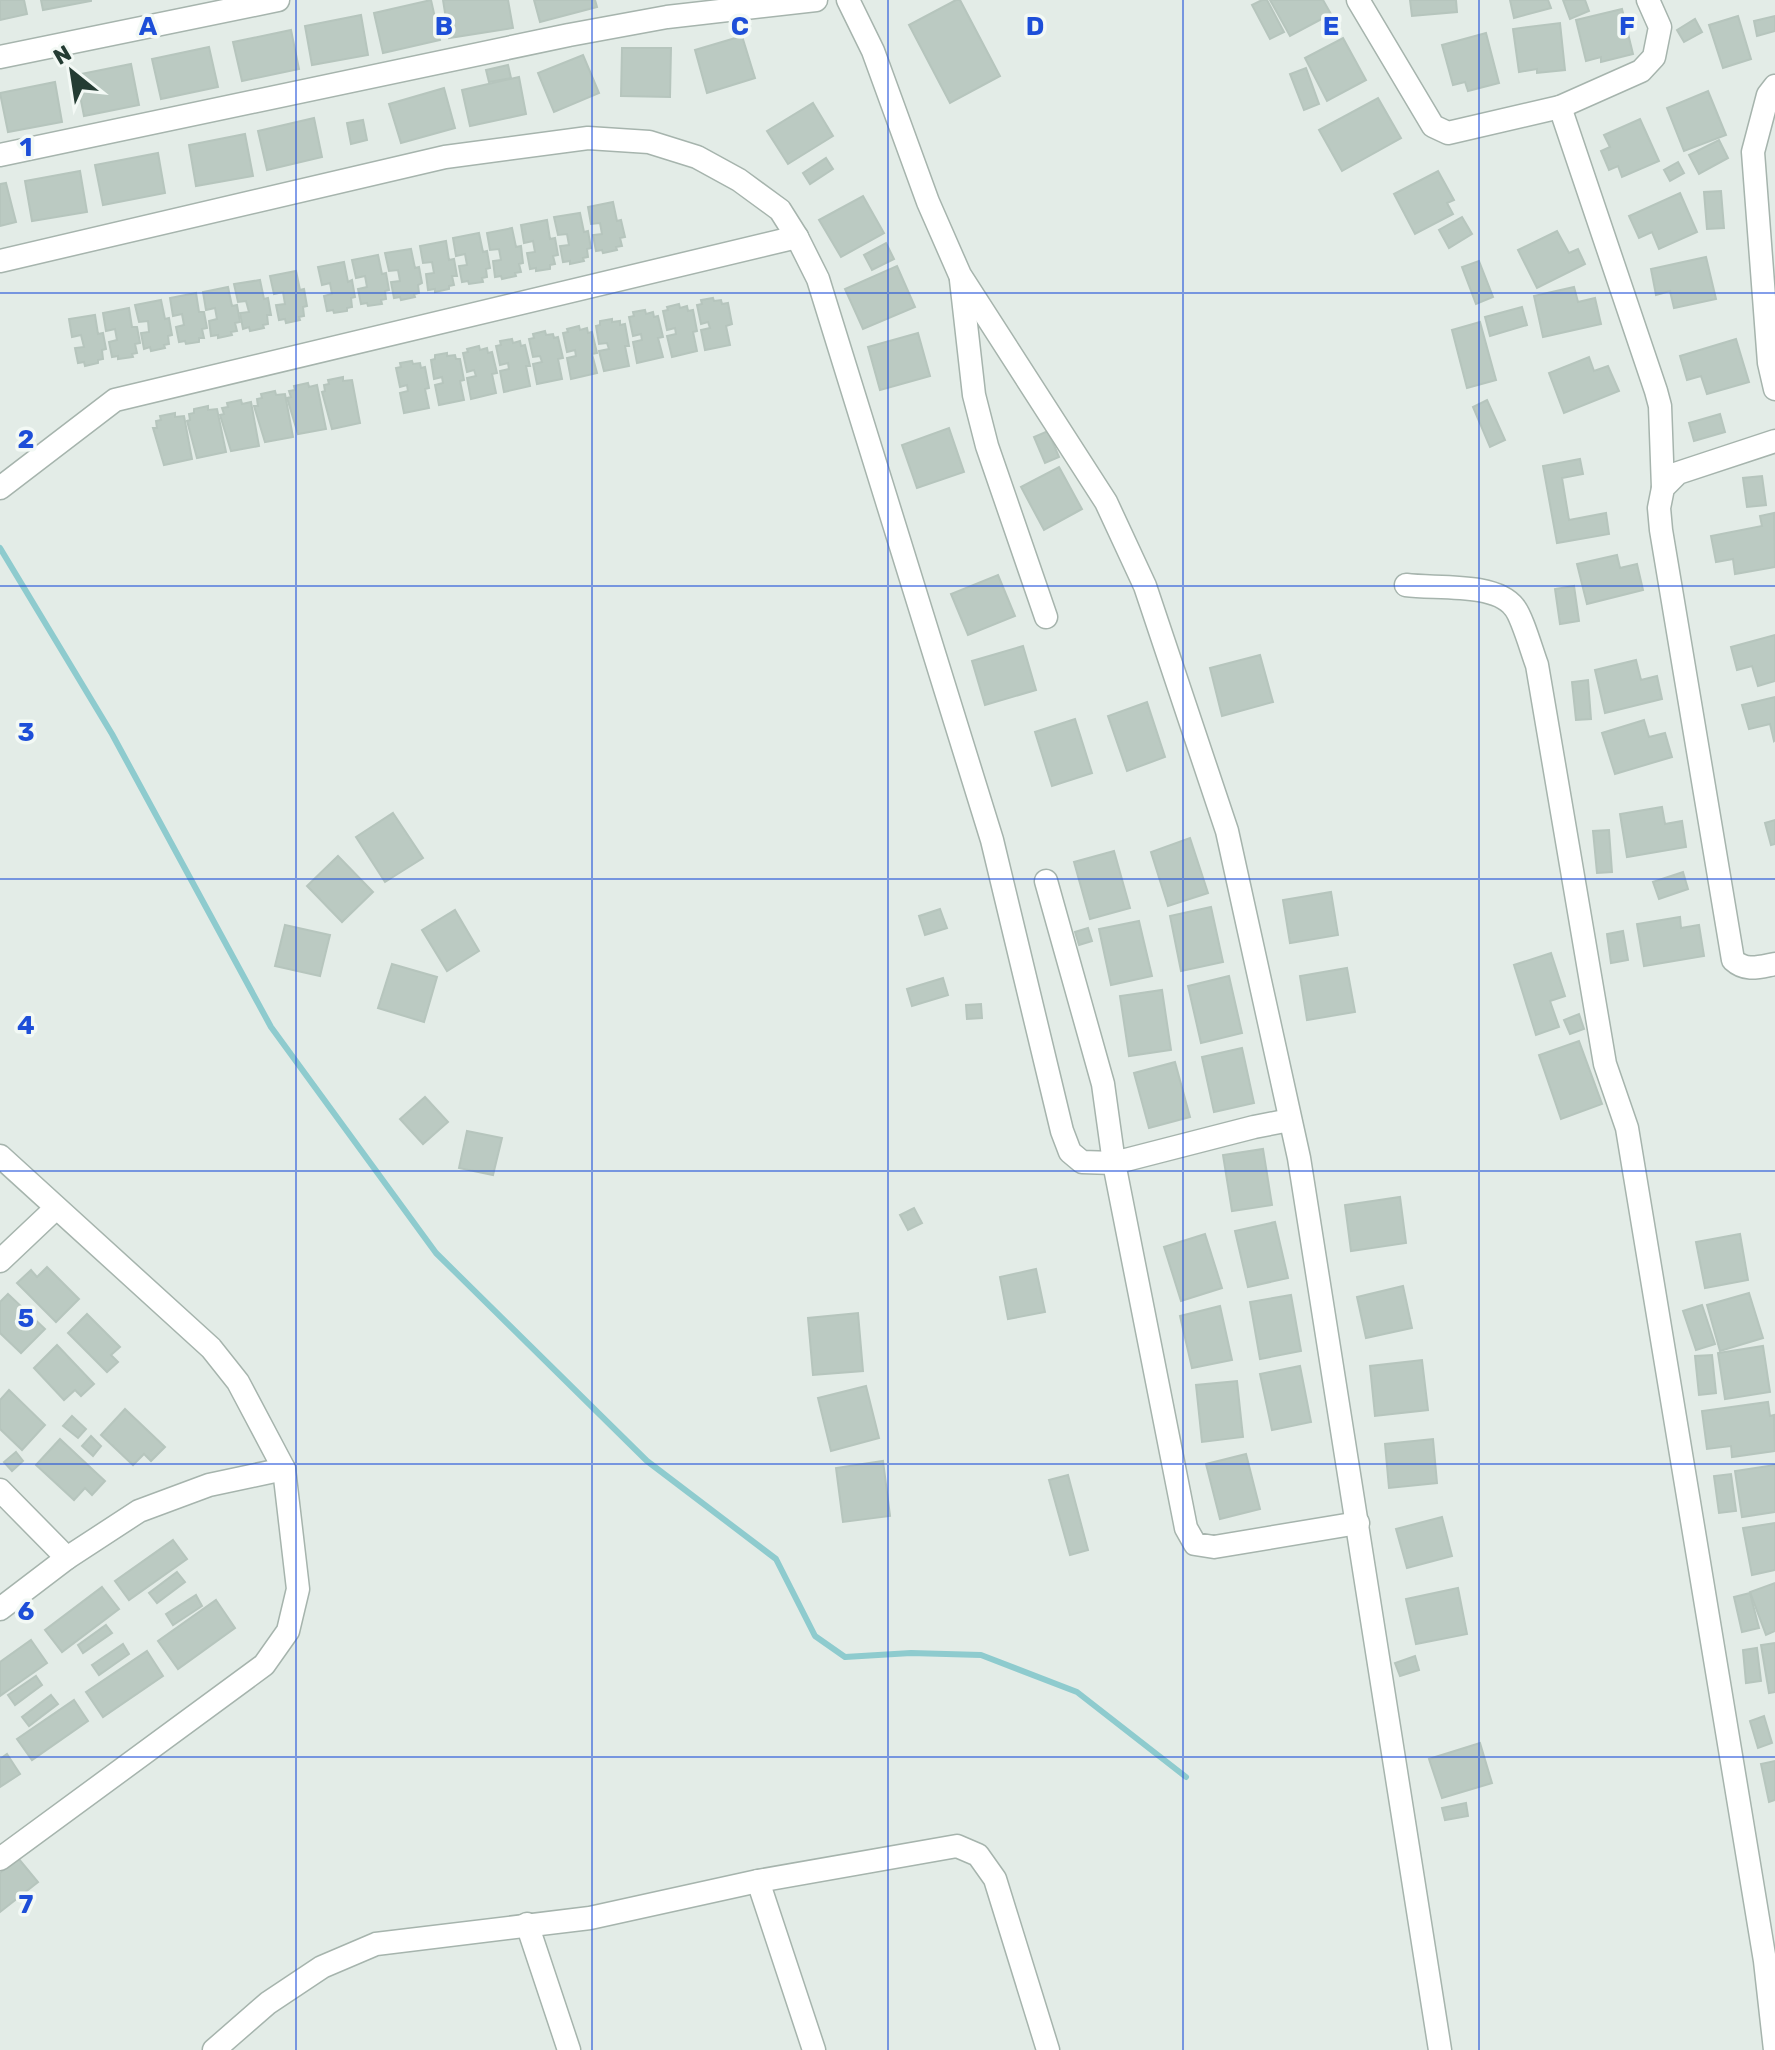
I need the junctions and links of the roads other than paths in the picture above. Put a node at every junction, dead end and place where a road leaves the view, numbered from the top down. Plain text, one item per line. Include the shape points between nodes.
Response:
1 (278, 0) edge
2 (816, 0) edge
3 (848, 0) edge
4 (1358, 0) edge
5 (1648, 0) edge
6 (0, 57) edge
7 (1775, 86) edge
8 (1560, 107) junction
9 (0, 155) edge
10 (797, 237) junction
11 (0, 261) edge
12 (960, 275) junction
13 (1772, 363) edge
14 (1775, 389) edge
15 (1775, 441) edge
16 (0, 488) edge
17 (1663, 488) junction
18 (1406, 585) dead end
19 (1046, 617) dead end
20 (1046, 881) dead end
21 (1775, 964) edge
22 (1290, 1120) junction
23 (0, 1156) edge
24 (1114, 1163) junction
25 (56, 1208) junction
26 (0, 1261) edge
27 (284, 1469) junction
28 (0, 1490) edge
29 (1358, 1523) junction
30 (67, 1558) junction
31 (0, 1609) edge
32 (0, 1859) edge
33 (758, 1881) junction
34 (527, 1924) junction
35 (214, 2050) edge
36 (569, 2050) edge
37 (814, 2050) edge
38 (1048, 2050) edge
39 (1440, 2050) edge
40 (1775, 2050) edge

1 - 6 street
2 - 9 street via 667,17 569,35
3 - 12 street
4 - 8 street via 1433,126 1448,133
5 - 8 street via 1660,27 1654,57 1641,71
7 - 13 street via 1753,152
8 - 17 street via 1660,406
10 - 11 street via 780,210 697,157 649,142 588,138 445,157
10 - 16 street via 115,400
10 - 24 street via 818,279 992,840 1062,1131 1070,1152 1082,1162
12 - 19 street via 974,395
12 - 22 street via 1106,502 1145,586 1227,831
13 - 14 street
15 - 17 street via 1678,473
17 - 21 street via 1661,530 1733,960 1751,968
18 - 40 street via 1469,587 1501,597 1515,607 1537,665 1605,1064 1627,1128 1765,1961
20 - 24 street via 1103,1084
22 - 24 street
22 - 29 street
23 - 25 street
24 - 29 street via 1186,1528 1195,1544 1214,1547
25 - 26 street
25 - 27 street via 211,1348 238,1382
27 - 30 street via 209,1485 139,1511
27 - 32 street via 298,1589 288,1631 264,1665
28 - 30 street
29 - 39 street
30 - 31 street
33 - 34 street via 590,1918
33 - 37 street
33 - 38 street via 957,1846 978,1855 995,1879
34 - 35 street via 376,1944 322,1967 268,2003
34 - 36 street

